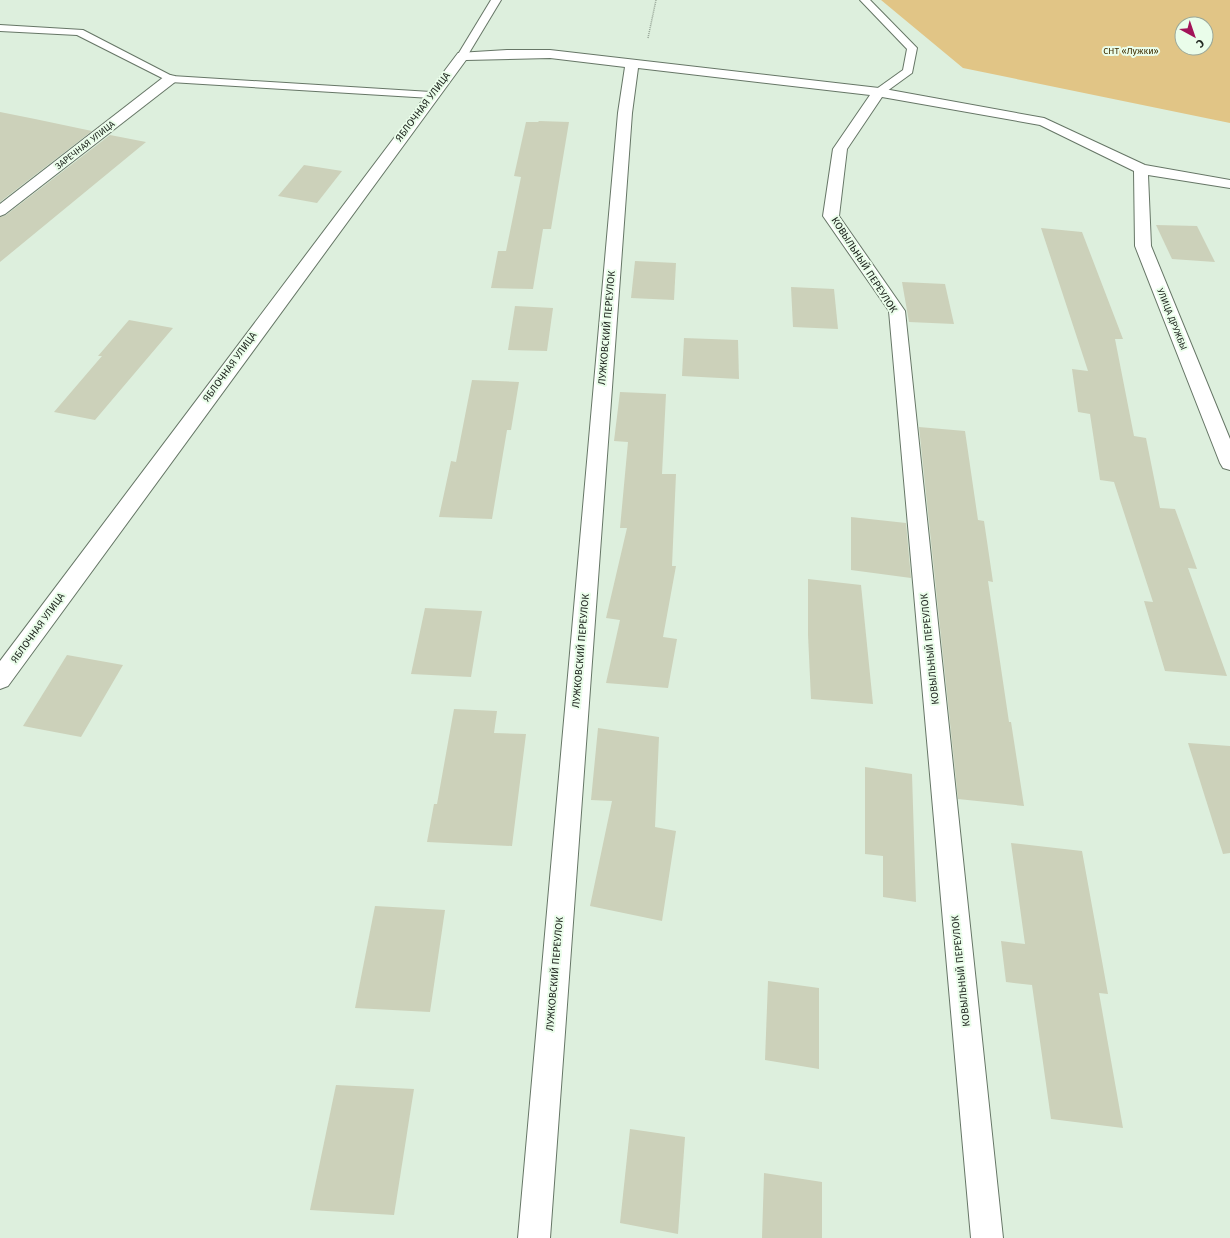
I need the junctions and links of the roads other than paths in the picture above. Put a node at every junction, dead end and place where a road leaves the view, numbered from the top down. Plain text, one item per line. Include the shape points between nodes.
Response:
1 (496, 0) edge
2 (865, 0) edge
3 (0, 28) edge
4 (462, 56) junction
5 (632, 64) junction
6 (170, 79) junction
7 (879, 92) junction
8 (431, 95) junction
9 (1141, 169) junction
10 (1230, 184) edge
11 (0, 210) edge
12 (1230, 463) edge
13 (0, 679) edge
14 (534, 1238) edge
15 (987, 1238) edge

1 - 4 lane
2 - 7 lane via 912,48 908,71
3 - 6 lane via 79,32
4 - 5 street via 550,54
4 - 8 street, ЯБЛОЧНАЯ УЛИЦА
5 - 7 street
5 - 14 street, ЛУЖКОВСКИЙ ПЕРЕУЛОК via 625,113
6 - 8 lane
6 - 11 street, ЗАРЕЧНАЯ УЛИЦА
7 - 9 street via 1044,122
7 - 15 street, КОВЫЛЬНЫЙ ПЕРЕУЛОК via 840,148 831,216 897,311
8 - 13 street, ЯБЛОЧНАЯ УЛИЦА
9 - 10 street
9 - 12 street, УЛИЦА ДРУЖБЫ via 1142,246

